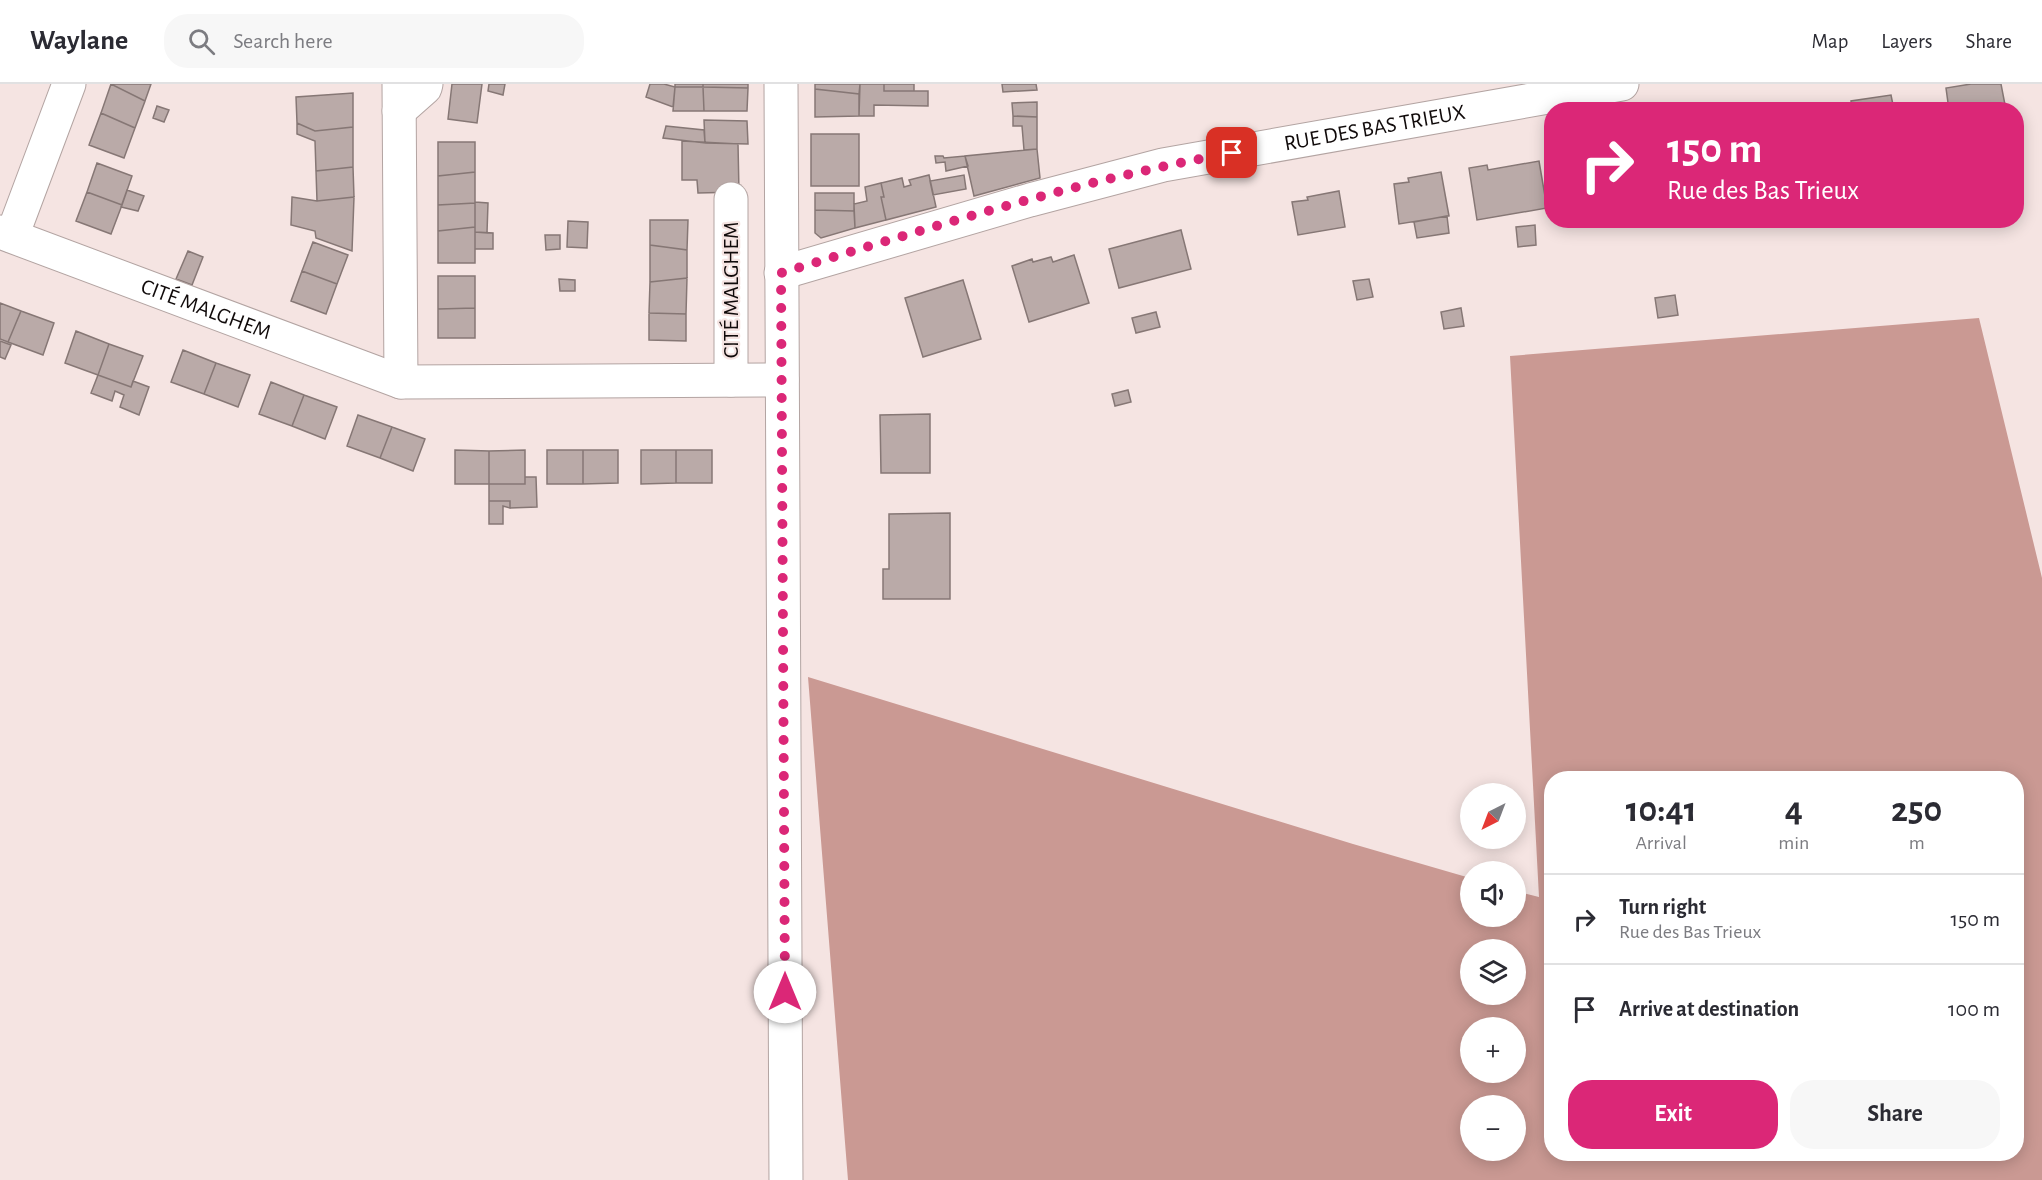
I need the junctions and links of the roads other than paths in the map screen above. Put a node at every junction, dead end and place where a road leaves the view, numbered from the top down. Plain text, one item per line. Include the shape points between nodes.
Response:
1 (69, 84) edge
2 (426, 84) edge
3 (781, 84) edge
4 (1622, 84) edge
5 (399, 98) edge
6 (730, 199) dead end
7 (6, 234) edge
8 (781, 273) junction
9 (731, 380) junction
10 (782, 380) junction
11 (401, 382) junction
12 (786, 1180) edge

1 - 7 street, CITÉ MALGHEM
2 - 5 street via 425,88
3 - 8 street
4 - 8 street, RUE DES BAS TRIEUX via 1163,165
5 - 11 street
6 - 9 street, CITÉ MALGHEM
7 - 11 street, CITÉ MALGHEM
8 - 10 street
9 - 10 street, CITÉ MALGHEM
9 - 11 street, CITÉ MALGHEM
10 - 12 street

